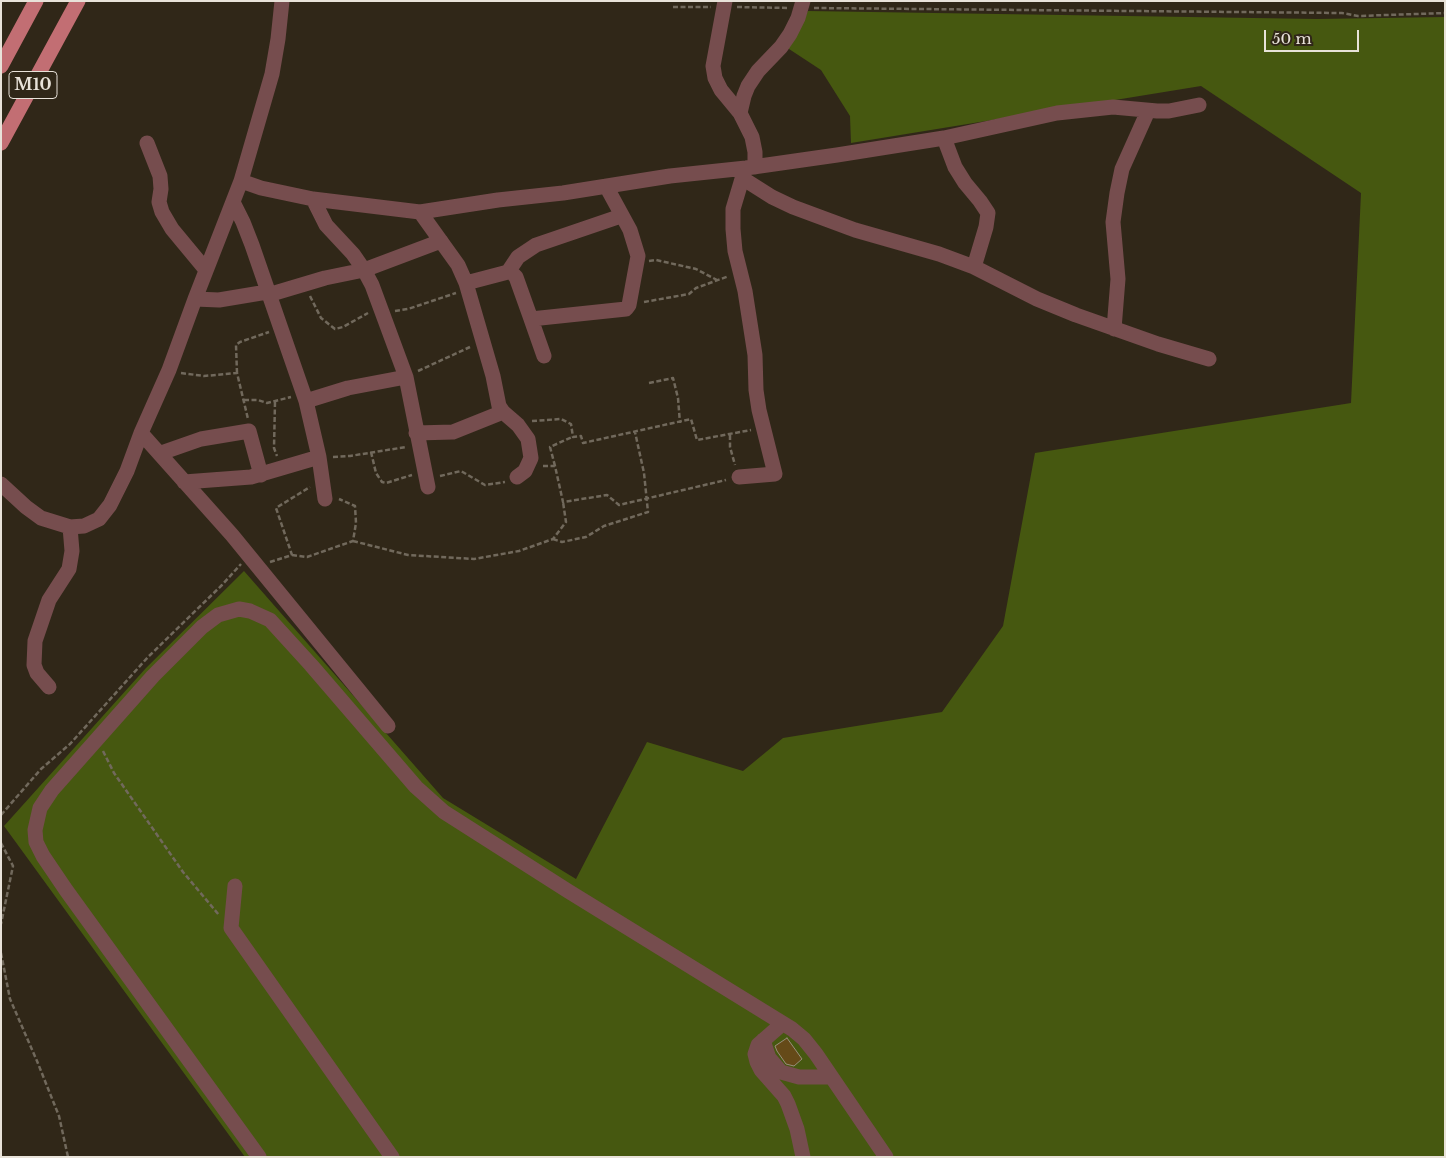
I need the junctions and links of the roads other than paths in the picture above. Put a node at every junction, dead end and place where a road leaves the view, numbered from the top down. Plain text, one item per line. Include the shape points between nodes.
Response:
1 (36, 1) edge
2 (78, 1) edge
3 (282, 1) edge
4 (725, 4) edge
5 (802, 5) edge
6 (1, 66) edge
7 (1199, 104) dead end
8 (1148, 110) junction
9 (740, 113) junction
10 (944, 138) junction
11 (1, 142) edge
12 (147, 143) dead end
13 (748, 171) junction
14 (240, 181) junction
15 (606, 186) junction
16 (313, 199) junction
17 (233, 202) junction
18 (420, 212) junction
19 (621, 216) junction
20 (441, 241) junction
21 (974, 267) junction
22 (206, 270) junction
23 (364, 270) junction
24 (508, 272) junction
25 (466, 283) junction
26 (268, 293) junction
27 (194, 299) junction
28 (531, 319) junction
29 (1114, 329) junction
30 (544, 356) dead end
31 (1208, 359) dead end
32 (406, 377) junction
33 (304, 398) junction
34 (503, 412) junction
35 (141, 433) junction
36 (418, 439) junction
37 (161, 453) junction
38 (319, 457) junction
39 (261, 475) junction
40 (516, 477) road end
41 (739, 477) road end
42 (184, 482) junction
43 (1, 484) edge
44 (428, 487) dead end
45 (325, 499) road end
46 (70, 527) junction
47 (49, 687) dead end
48 (388, 726) dead end
49 (235, 886) dead end
50 (782, 1024) junction
51 (763, 1040) junction
52 (831, 1077) junction
53 (259, 1157) edge
54 (392, 1157) edge
55 (803, 1157) edge
56 (886, 1157) edge

1 - 6 main road, M10
2 - 11 main road, M10
3 - 14 street via 272,74
4 - 9 street via 713,66 721,90
5 - 9 street via 790,34 748,86
7 - 8 street via 1170,111
8 - 10 street via 1113,106 1057,113
8 - 29 street via 1122,169 1117,193 1113,222 1118,279
9 - 13 street via 752,137 755,152
10 - 13 street
10 - 21 street via 954,167 988,213
12 - 22 street via 160,176 162,212
13 - 15 street via 670,176
13 - 21 street via 772,197 793,206 855,230
13 - 41 street via 733,210 734,244 755,355 757,396 775,474
14 - 16 street
14 - 17 street
15 - 18 street
15 - 19 street
16 - 18 street
16 - 23 street via 326,225
17 - 22 street
17 - 26 street
18 - 20 street
19 - 24 street via 536,245 518,257
19 - 28 street via 636,245 638,262 626,309
20 - 23 street
20 - 25 street
21 - 29 street via 1037,299
22 - 27 street
23 - 26 street
23 - 32 street
24 - 25 street
24 - 28 street via 516,277
25 - 34 street
26 - 27 street via 219,300
26 - 33 street
27 - 35 street via 169,370
28 - 30 street
29 - 31 street
32 - 33 street
32 - 36 street
33 - 38 street
34 - 36 street via 453,432
34 - 40 street via 518,425 531,447 532,458 525,471
35 - 37 street
35 - 46 street via 110,505 98,519 84,526
36 - 44 street
37 - 39 street via 201,439 249,431
37 - 42 street
38 - 39 street
38 - 45 street
39 - 42 street
42 - 48 street
43 - 46 street via 41,518
46 - 47 street via 72,551 69,569 50,600 35,641 34,665
49 - 54 street via 231,928
50 - 51 street
50 - 52 street via 804,1040
50 - 53 street via 444,812 416,787 270,620 240,609 218,615 202,627 153,676 52,790 40,808 35,830 36,842 43,856 71,898
51 - 52 street via 769,1058 781,1072 799,1077
51 - 55 street via 756,1050 757,1062 788,1104
52 - 56 street

